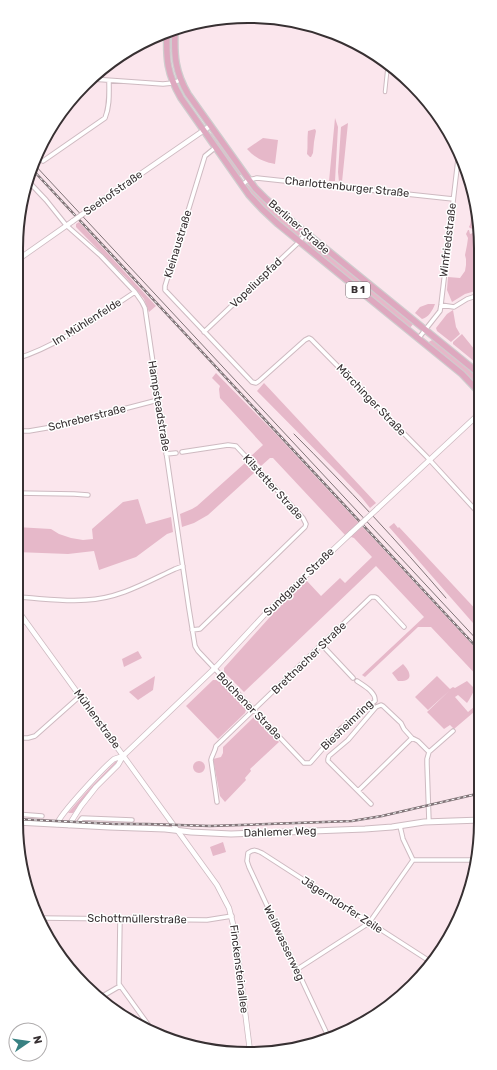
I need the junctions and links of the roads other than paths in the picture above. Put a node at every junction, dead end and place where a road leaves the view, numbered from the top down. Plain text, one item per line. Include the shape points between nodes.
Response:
1 (175, 35) edge
2 (167, 38) edge
3 (387, 71) edge
4 (99, 80) edge
5 (180, 80) junction
6 (109, 81) junction
7 (173, 83) junction
8 (385, 92) dead end
9 (210, 126) junction
10 (204, 130) junction
11 (216, 148) junction
12 (43, 161) dead end
13 (457, 163) edge
14 (248, 180) junction
15 (32, 185) edge
16 (242, 185) junction
17 (453, 199) junction
18 (66, 225) junction
19 (306, 233) junction
20 (299, 242) junction
21 (23, 255) edge
22 (135, 292) junction
23 (474, 297) edge
24 (441, 305) junction
25 (426, 330) junction
26 (204, 332) junction
27 (418, 339) junction
28 (23, 356) edge
29 (474, 370) edge
30 (256, 382) joint
31 (474, 387) edge
32 (158, 400) junction
33 (474, 419) edge
34 (23, 431) edge
35 (176, 452) dead end
36 (182, 452) dead end
37 (166, 454) junction
38 (430, 460) junction
39 (23, 493) edge
40 (88, 495) dead end
41 (474, 508) edge
42 (183, 566) junction
43 (23, 597) edge
44 (23, 618) edge
45 (25, 621) joint
46 (404, 628) dead end
47 (192, 630) junction
48 (322, 645) junction
49 (214, 668) junction
50 (353, 678) dead end
51 (357, 681) dead end
52 (80, 696) junction
53 (254, 710) junction
54 (452, 731) dead end
55 (23, 738) edge
56 (412, 738) junction
57 (285, 743) joint
58 (429, 752) junction
59 (123, 756) junction
60 (358, 791) junction
61 (217, 802) dead end
62 (371, 804) dead end
63 (23, 815) edge
64 (42, 816) dead end
65 (132, 820) dead end
66 (474, 820) edge
67 (23, 822) edge
68 (429, 822) junction
69 (57, 824) junction
70 (69, 825) junction
71 (78, 825) junction
72 (400, 826) junction
73 (177, 830) junction
74 (252, 850) joint
75 (413, 860) junction
76 (471, 860) edge
77 (232, 916) junction
78 (45, 918) edge
79 (120, 919) junction
80 (370, 923) junction
81 (427, 959) edge
82 (296, 970) junction
83 (120, 986) junction
84 (105, 995) edge
85 (147, 1023) edge
86 (327, 1033) edge
87 (250, 1047) edge

1 - 5 main road, Berliner Straße / B 1 via 174,50
2 - 7 main road, Berliner Straße / B 1 via 167,60
3 - 8 street
4 - 6 street
5 - 7 street
5 - 9 main road, Berliner Straße / B 1
6 - 7 street
6 - 12 street via 109,102 104,118
7 - 10 main road, Berliner Straße / B 1
9 - 10 street, Seehofstraße
9 - 14 main road, Berliner Straße / B 1
10 - 11 main road, Berliner Straße / B 1
10 - 18 street, Seehofstraße, bridge
11 - 16 main road, Berliner Straße / B 1
11 - 26 street, Kleinaustraße via 205,156 165,288
13 - 17 street, Winfriedstraße
14 - 16 street
14 - 17 street, Charlottenburger Straße via 257,178
14 - 19 main road, Berliner Straße / B 1 via 266,200
15 - 18 street, Hampsteadstraße
16 - 20 main road, Berliner Straße / B 1 via 262,209
17 - 24 street, Winfriedstraße
18 - 21 street, Seehofstraße
18 - 22 street, Hampsteadstraße via 101,256
19 - 20 street, Vopeliuspfad
19 - 25 main road, Berliner Straße / B 1
20 - 26 street, Vopeliuspfad
20 - 27 main road, Berliner Straße / B 1
22 - 28 street, Im Mühlenfelde via 74,332
22 - 32 street, Hampsteadstraße via 145,308
23 - 24 street via 454,306
24 - 25 street, Winfriedstraße via 440,311
25 - 27 street, Winfriedstraße
25 - 29 main road, Berliner Straße / B 1
26 - 30 street, Kleinaustraße via 252,382
27 - 31 main road, Berliner Straße / B 1
30 - 38 street, Mörchinger Straße via 310,338
32 - 34 street, Schreberstraße via 58,426
32 - 37 street, Hampsteadstraße
33 - 38 street, Sundgauer Straße
35 - 37 street
36 - 47 street, Kilstetter Straße via 236,446 306,524 200,629
37 - 42 street, Hampsteadstraße
38 - 41 street, Mörchinger Straße
38 - 49 street, Sundgauer Straße, bridge via 267,612
39 - 40 street
42 - 43 street via 132,589 101,598 85,600
42 - 47 street, Hampsteadstraße
44 - 45 street, Mühlenstraße
45 - 52 street, Mühlenstraße
46 - 48 street, Brettnacher Straße via 377,598 371,597
47 - 49 street, Hampsteadstraße via 195,646
48 - 50 street
48 - 53 street, Brettnacher Straße
49 - 53 street, Bolchener Straße
49 - 59 street, Sundgauer Straße
51 - 57 street, Biesheimring via 367,688 375,701 339,730 311,762 304,763
52 - 55 street via 35,736
52 - 59 street, Mühlenstraße
53 - 57 street, Bolchener Straße
53 - 61 street, Brettnacher Straße via 216,746 210,760
54 - 58 street
56 - 58 street
56 - 60 street
56 - 60 street via 384,706 376,707 328,759
58 - 68 street
59 - 69 street, Sundgauer Straße via 115,759 94,780
59 - 70 street, Sundgauer Straße via 81,806
59 - 73 street, Mühlenstraße
60 - 62 street
63 - 64 street
65 - 71 street, Dahlemer Weg via 82,818
66 - 68 main road, Dahlemer Weg
67 - 69 main road, Dahlemer Weg
68 - 72 main road, Dahlemer Weg
69 - 70 main road, Dahlemer Weg
70 - 71 main road, Dahlemer Weg
71 - 73 main road, Dahlemer Weg
72 - 73 main road, Dahlemer Weg via 235,834
72 - 75 street
73 - 77 street, Finckensteinallee via 217,886
74 - 80 street, Jägerndorfer Zeile via 265,855
74 - 82 street, Weißwasserweg via 246,858 248,865
75 - 76 street
75 - 80 street
77 - 79 street, Schottmüllerstraße via 207,920
77 - 87 street, Finckensteinallee
78 - 79 street, Schottmüllerstraße
79 - 83 street
80 - 81 street, Jägerndorfer Zeile
80 - 82 street
82 - 86 street, Weißwasserweg
83 - 84 street
83 - 85 street

